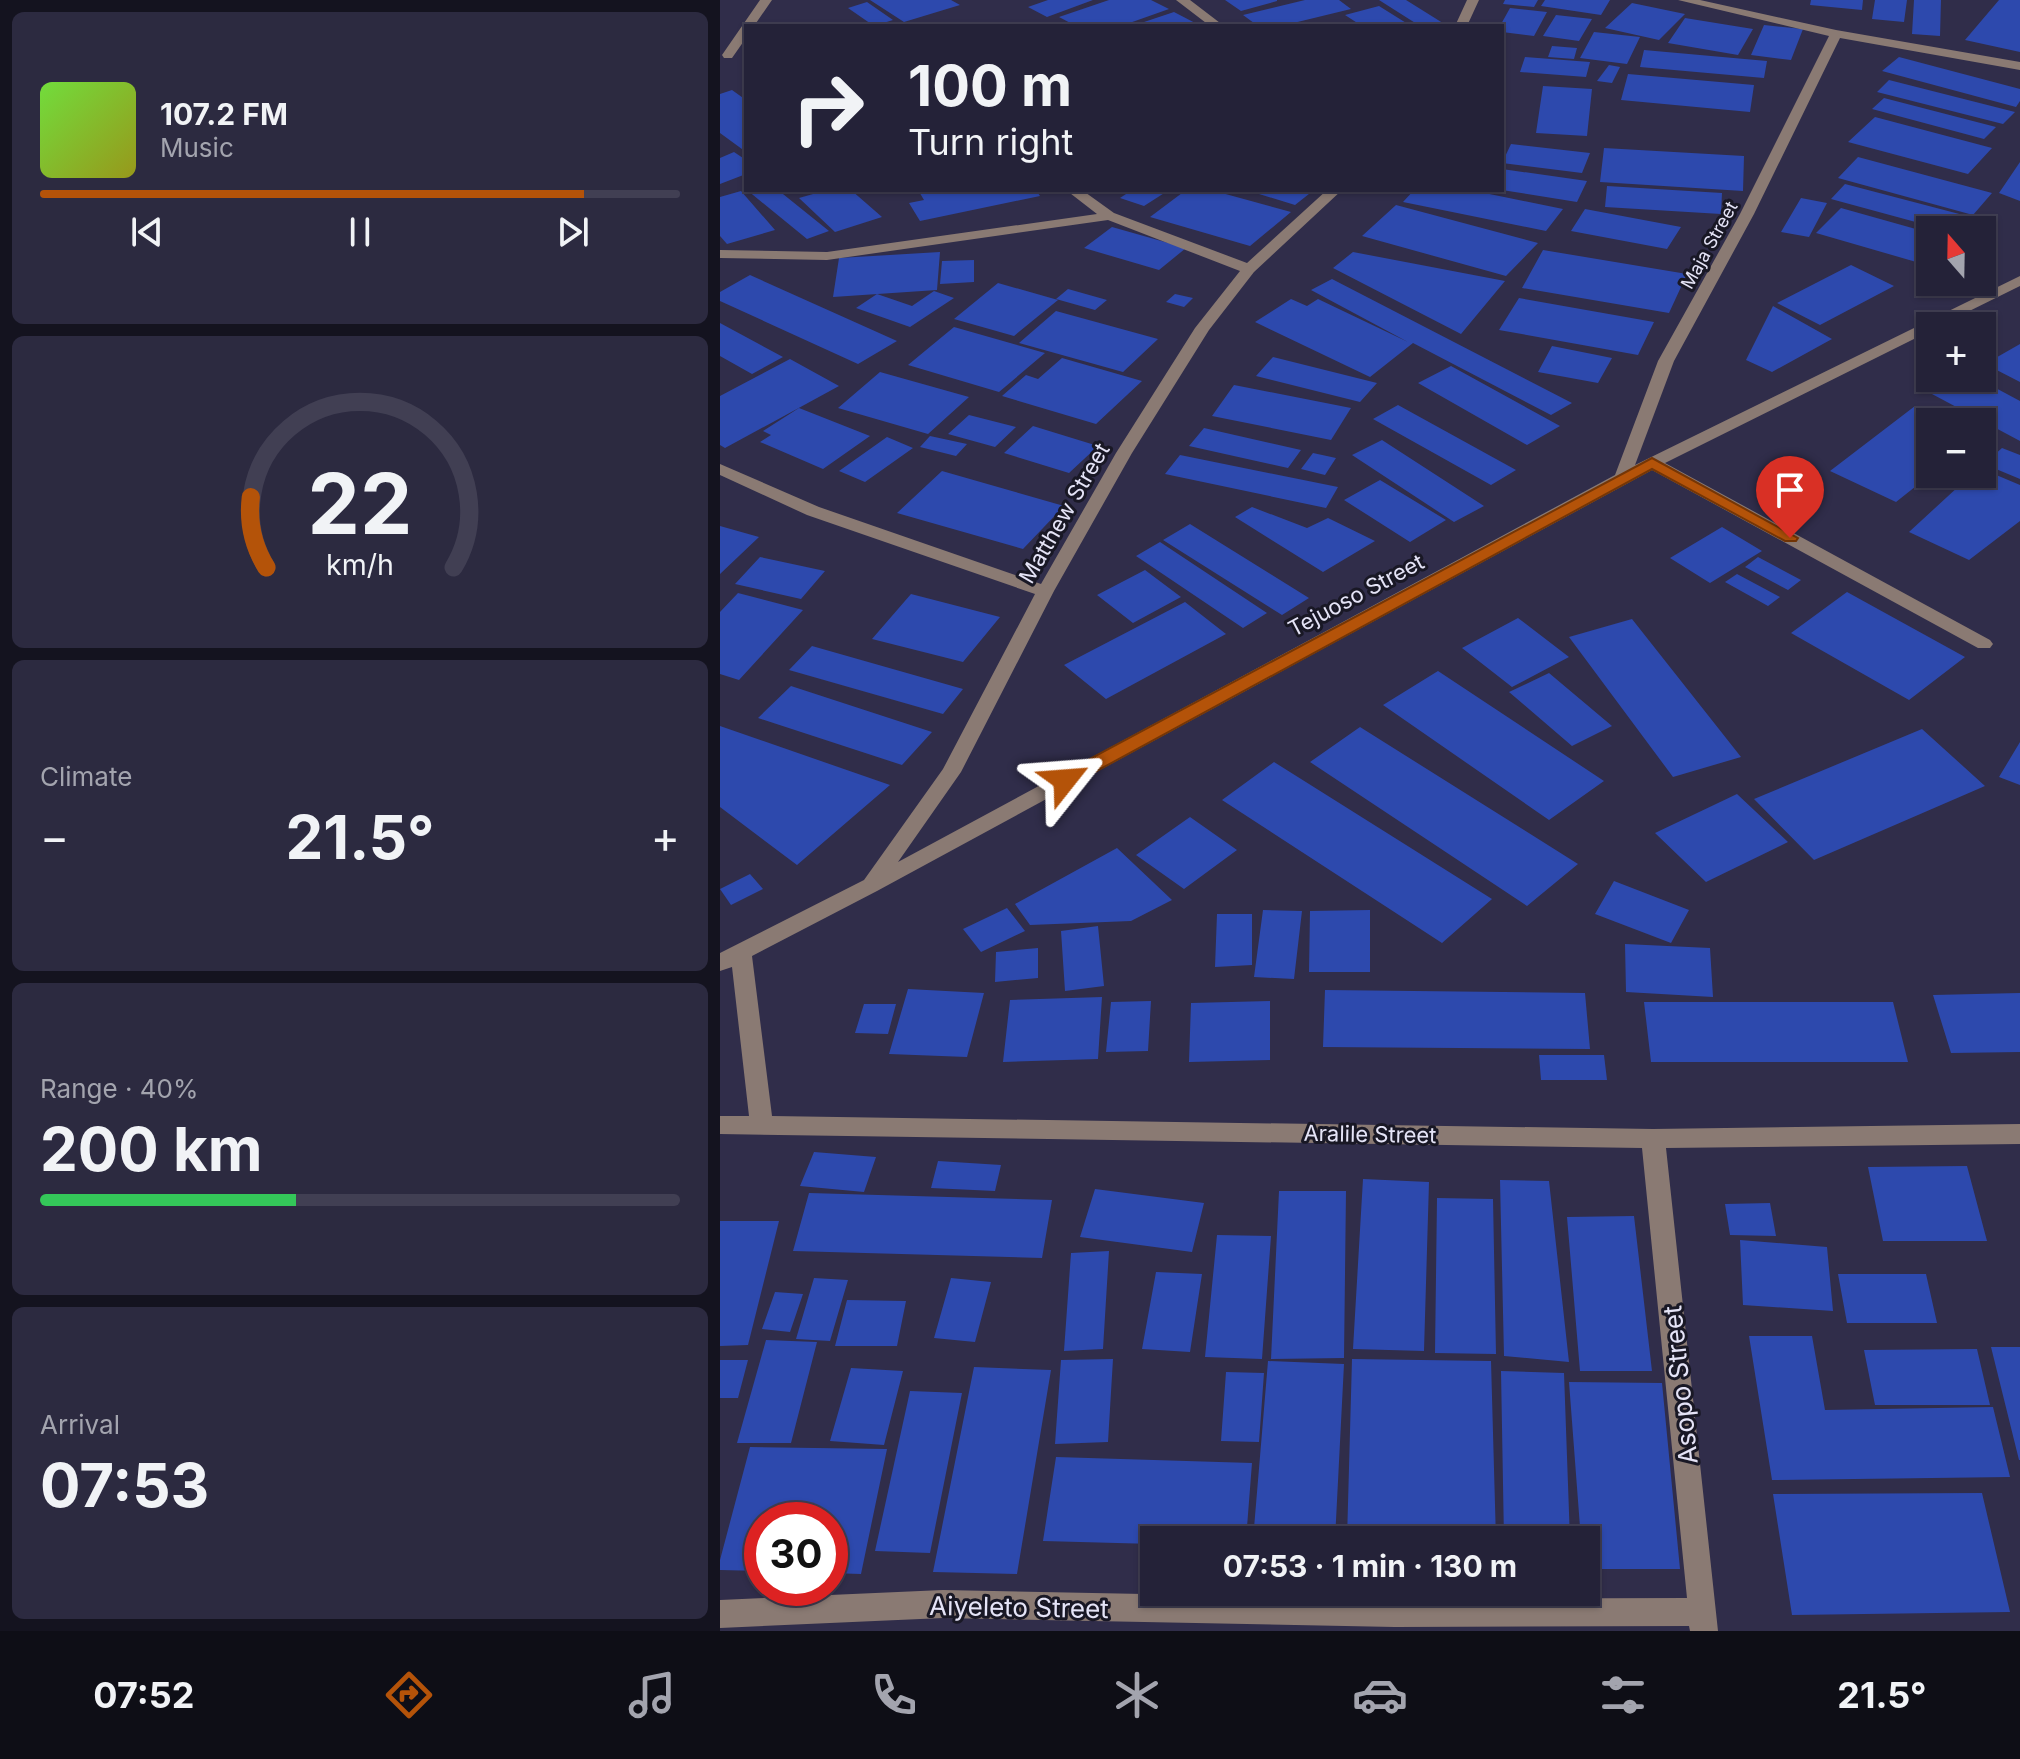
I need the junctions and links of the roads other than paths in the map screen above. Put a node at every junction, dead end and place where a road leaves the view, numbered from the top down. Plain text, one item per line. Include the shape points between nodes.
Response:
1 (766, 0) edge
2 (1182, 0) edge
3 (1473, 0) edge
4 (1684, 0) edge
5 (750, 24) edge
6 (1215, 24) edge
7 (1462, 24) edge
8 (744, 32) edge
9 (1836, 34) junction
10 (728, 55) dead end
11 (2020, 66) edge
12 (1076, 192) edge
13 (1333, 192) edge
14 (1109, 216) junction
15 (720, 254) edge
16 (1249, 269) junction
17 (2020, 280) edge
18 (1652, 463) junction
19 (720, 469) edge
20 (1622, 478) junction
21 (1045, 591) junction
22 (1984, 644) dead end
23 (870, 886) junction
24 (741, 952) junction
25 (720, 963) edge
26 (720, 1125) edge
27 (762, 1125) junction
28 (2020, 1134) edge
29 (1653, 1139) junction
30 (720, 1614) edge
31 (1703, 1621) edge

1 - 5 street
2 - 6 street
3 - 7 street
4 - 9 street
8 - 10 street
9 - 11 street
9 - 20 street, Maja Street via 1747,214 1666,361
12 - 14 street
13 - 16 street, Matthew Street
14 - 15 street via 827,256
14 - 16 street
16 - 21 street, Matthew Street via 1203,328 1131,441
17 - 18 street, Tejuoso Street
18 - 20 street, Tejuoso Street
18 - 22 street
19 - 21 street via 813,511
20 - 23 street, Tejuoso Street
21 - 23 street, Matthew Street via 951,772
23 - 24 street, Tejuoso Street
24 - 25 street, Tejuoso Street
24 - 27 street
26 - 27 street, Aralile Street
27 - 29 street, Aralile Street
28 - 29 street, Aralile Street
29 - 31 street, Asopo Street
30 - 31 street, Aiyeleto Street via 943,1604

